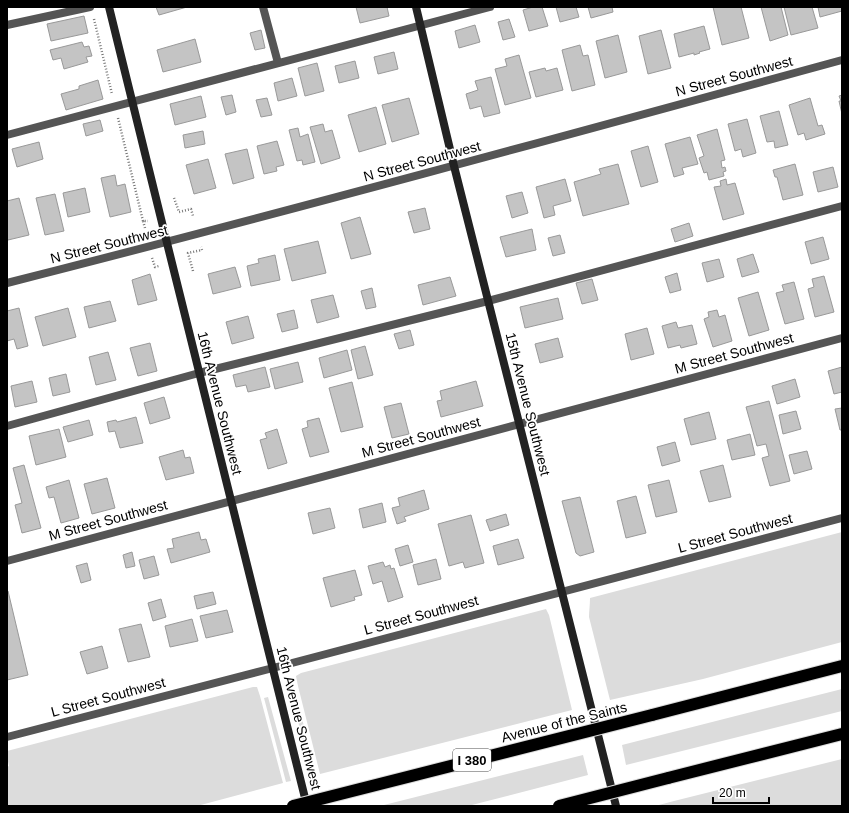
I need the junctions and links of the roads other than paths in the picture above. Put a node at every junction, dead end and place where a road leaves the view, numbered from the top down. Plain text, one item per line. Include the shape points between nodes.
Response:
1 (90, 7) edge
2 (109, 7) edge
3 (263, 7) edge
4 (416, 7) edge
5 (490, 7) edge
6 (7, 25) edge
7 (420, 26) junction
8 (842, 60) edge
9 (278, 63) junction
10 (132, 102) junction
11 (7, 135) edge
12 (454, 166) junction
13 (842, 206) edge
14 (166, 242) junction
15 (7, 283) edge
16 (488, 301) junction
17 (842, 338) edge
18 (199, 373) junction
19 (519, 424) junction
20 (7, 426) edge
21 (231, 501) junction
22 (842, 518) edge
23 (7, 561) edge
24 (562, 592) junction
25 (842, 666) edge
26 (273, 668) junction
27 (842, 734) edge
28 (7, 737) edge
29 (293, 806) edge
30 (307, 806) edge
31 (559, 806) edge
32 (616, 806) edge

1 - 6 street
2 - 10 main road, 16th Avenue Southwest
3 - 9 street
4 - 7 main road, 15th Avenue Southwest
5 - 7 street
7 - 9 street
7 - 12 main road, 15th Avenue Southwest
8 - 12 street, N Street Southwest
9 - 10 street
10 - 11 street
10 - 14 main road, 16th Avenue Southwest
12 - 14 street, N Street Southwest
12 - 16 main road, 15th Avenue Southwest
13 - 16 street
14 - 15 street, N Street Southwest
14 - 18 main road, 16th Avenue Southwest
16 - 18 street
16 - 19 main road, 15th Avenue Southwest
17 - 19 street, M Street Southwest
18 - 20 street
18 - 21 main road, 16th Avenue Southwest
19 - 21 street, M Street Southwest
19 - 24 main road, 15th Avenue Southwest
21 - 23 street, M Street Southwest
21 - 26 main road, 16th Avenue Southwest
22 - 24 street, L Street Southwest
24 - 26 street, L Street Southwest
24 - 32 main road, 15th Avenue Southwest
25 - 29 highway, Avenue of the Saints / I 380, bridge
26 - 28 street, L Street Southwest
26 - 30 main road, 16th Avenue Southwest
27 - 31 highway, bridge

